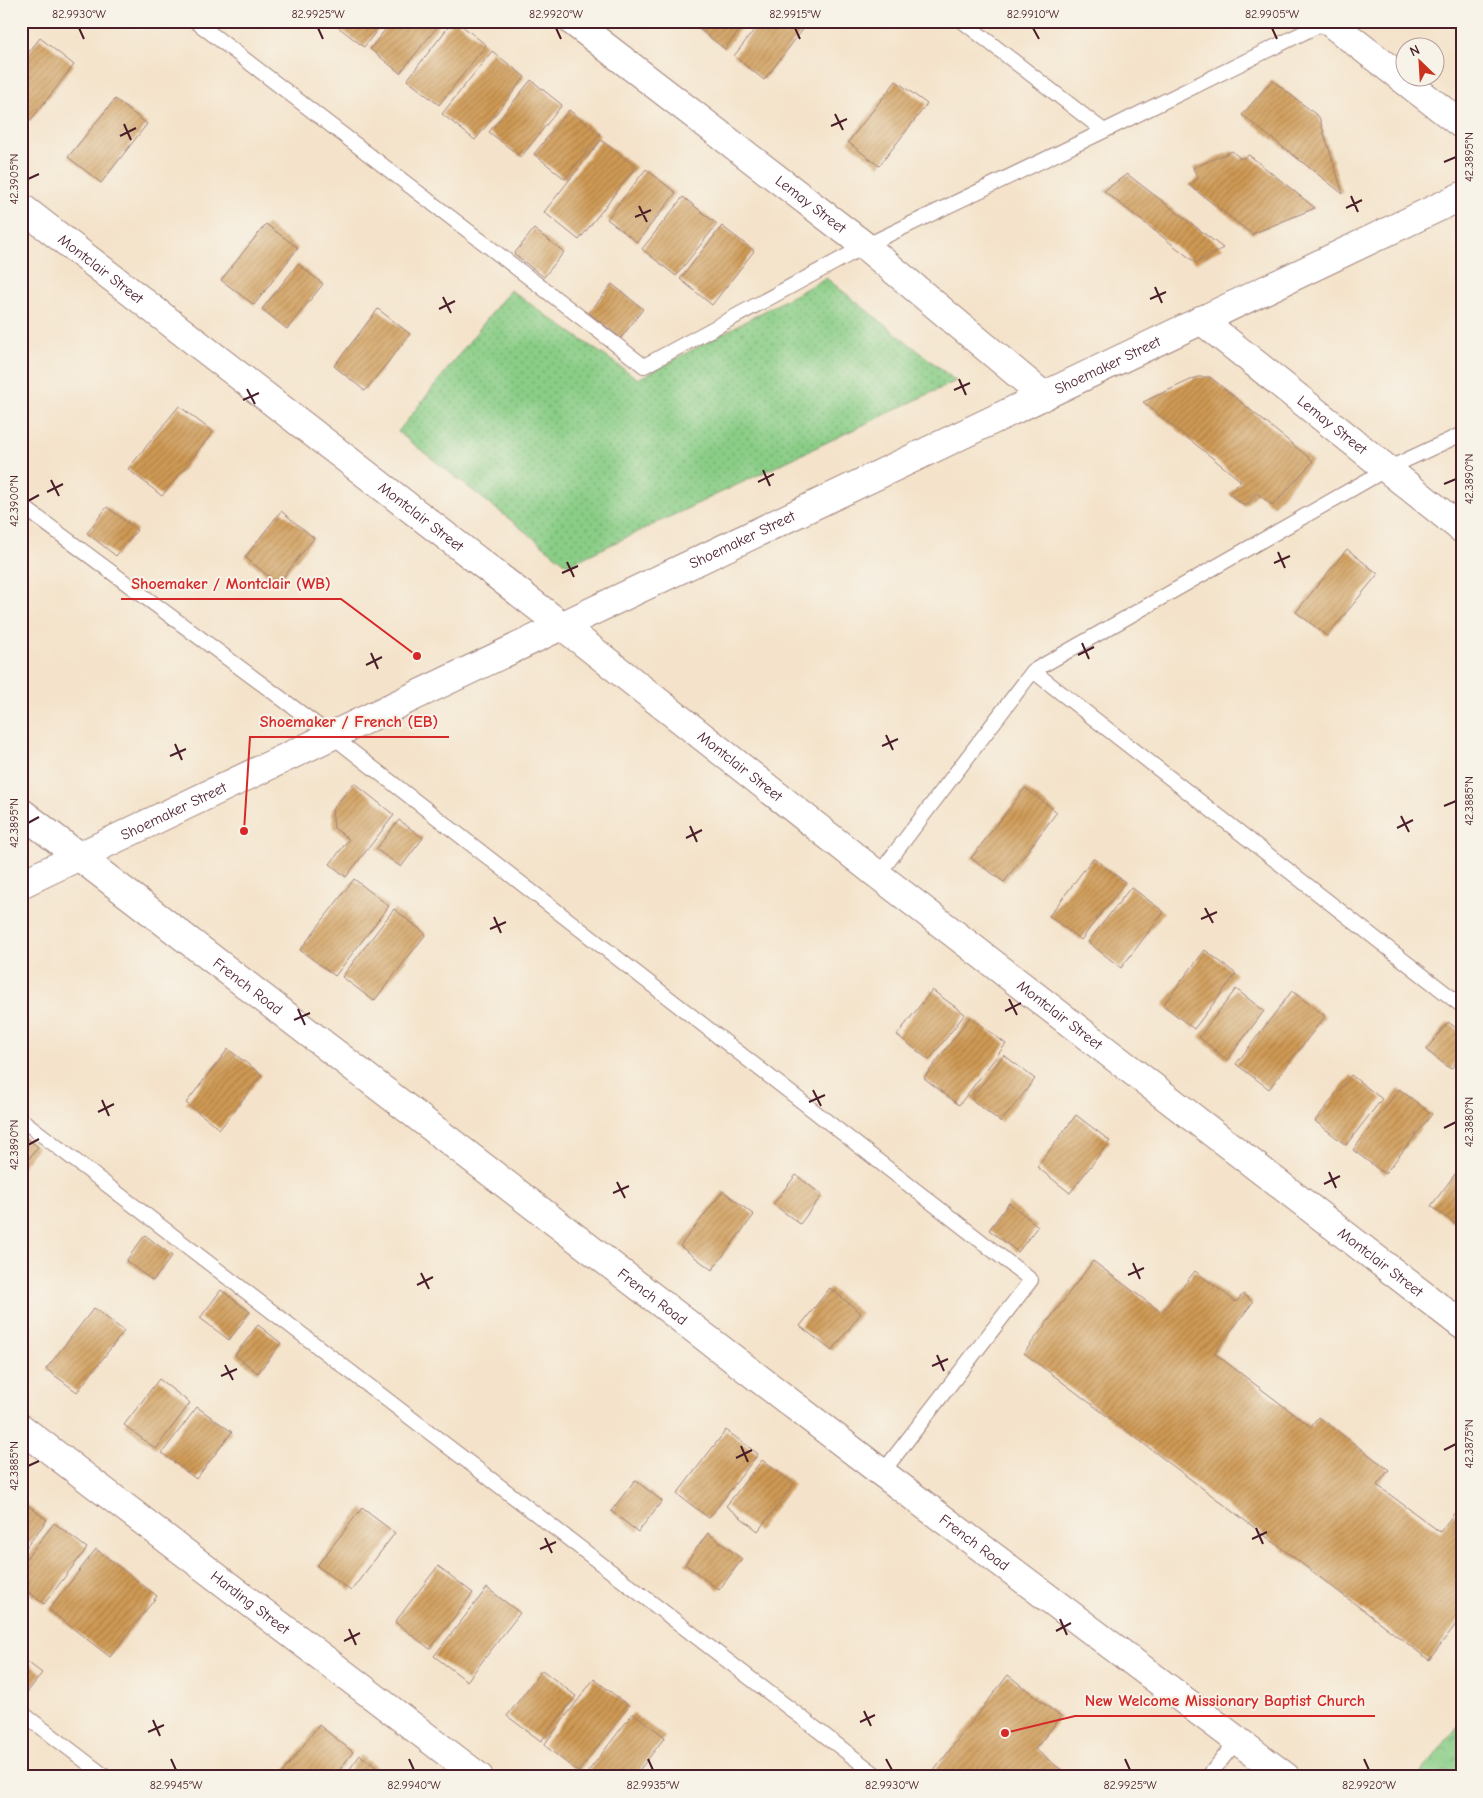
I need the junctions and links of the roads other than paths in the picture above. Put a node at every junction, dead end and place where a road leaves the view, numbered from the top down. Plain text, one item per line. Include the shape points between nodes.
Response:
1 (195, 21) edge
2 (572, 21) edge
3 (962, 21) edge
4 (1327, 21) edge
5 (1462, 125) edge
6 (1104, 131) junction
7 (1462, 196) edge
8 (21, 206) edge
9 (865, 246) junction
10 (1201, 320) junction
11 (1044, 396) junction
12 (1462, 434) edge
13 (1387, 469) junction
14 (21, 505) edge
15 (1462, 529) edge
16 (562, 625) junction
17 (1033, 671) junction
18 (332, 736) junction
19 (21, 812) edge
20 (80, 856) junction
21 (878, 875) junction
22 (21, 884) edge
23 (1462, 1006) edge
24 (21, 1119) edge
25 (1462, 1325) edge
26 (21, 1428) edge
27 (882, 1473) junction
28 (21, 1712) edge
29 (1238, 1739) junction
30 (106, 1777) edge
31 (480, 1777) edge
32 (880, 1777) edge
33 (1208, 1777) edge
34 (1286, 1777) edge

1 - 9 lane via 644,366
2 - 9 street, Lemay Street
3 - 6 lane
4 - 5 street
4 - 6 lane
6 - 9 lane
7 - 10 street, Shoemaker Street
8 - 16 street, Montclair Street
9 - 11 street, Lemay Street
10 - 11 street, Shoemaker Street
10 - 13 street, Lemay Street
11 - 16 street, Shoemaker Street
12 - 13 lane
13 - 15 street, Lemay Street
13 - 17 lane
14 - 18 lane
16 - 18 street, Shoemaker Street
16 - 21 street, Montclair Street
17 - 21 lane
17 - 23 lane
18 - 20 street, Shoemaker Street
18 - 27 lane via 1031,1280
19 - 20 street, French Road
20 - 22 street, Shoemaker Street
20 - 27 street, French Road
21 - 25 street, Montclair Street
24 - 32 lane
26 - 31 street, Harding Street
27 - 29 street, French Road
28 - 30 lane
29 - 33 lane
29 - 34 street, French Road

